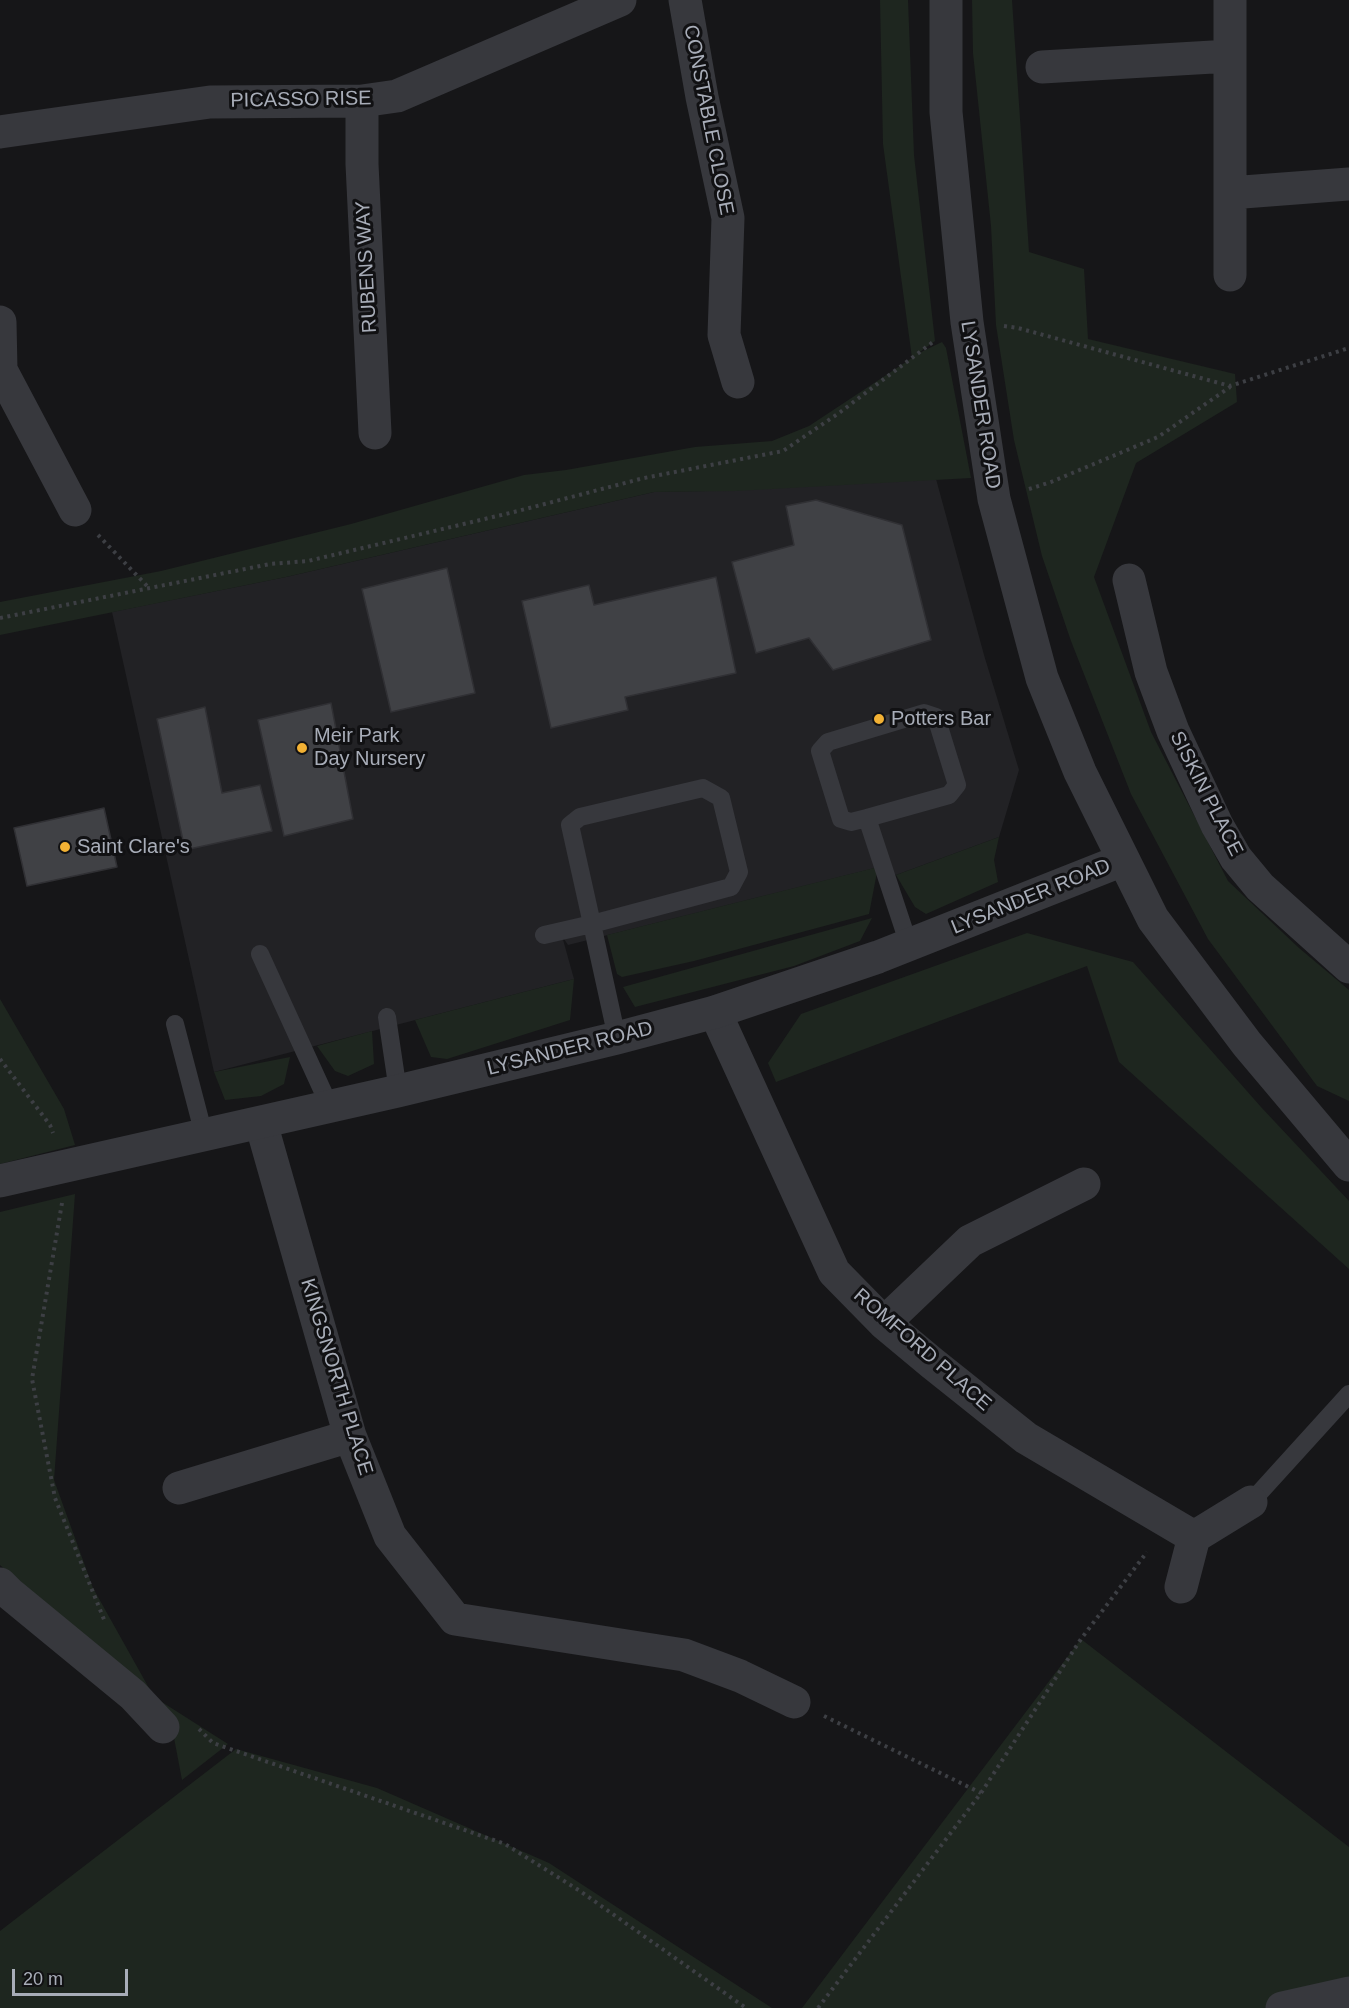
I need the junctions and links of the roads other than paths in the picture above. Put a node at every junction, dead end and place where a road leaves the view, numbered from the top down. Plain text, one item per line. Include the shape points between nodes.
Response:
1 (620, 0) edge
2 (685, 0) edge
3 (946, 0) edge
4 (1230, 0) edge
5 (1230, 56) junction
6 (1042, 68) dead end
7 (362, 101) junction
8 (0, 132) edge
9 (1349, 184) edge
10 (1230, 193) junction
11 (1230, 275) dead end
12 (0, 322) edge
13 (738, 382) dead end
14 (375, 433) dead end
15 (75, 510) road end
16 (1129, 580) dead end
17 (867, 818) junction
18 (1124, 860) junction
19 (592, 924) junction
20 (544, 935) dead end
21 (909, 945) junction
22 (260, 954) dead end
23 (1349, 968) edge
24 (716, 1012) junction
25 (387, 1017) dead end
26 (175, 1024) dead end
27 (617, 1038) junction
28 (398, 1091) junction
29 (330, 1107) junction
30 (261, 1123) junction
31 (204, 1135) junction
32 (1348, 1162) edge
33 (0, 1181) edge
34 (1084, 1184) dead end
35 (884, 1323) junction
36 (1349, 1394) edge
37 (350, 1436) junction
38 (179, 1488) dead end
39 (1251, 1502) joint
40 (1182, 1530) junction
41 (0, 1584) edge
42 (1181, 1587) dead end
43 (794, 1702) road end
44 (178, 1724) road end
45 (1349, 1993) edge
46 (1282, 2008) edge

1 - 7 street, PICASSO RISE via 398,96
2 - 13 street, CONSTABLE CLOSE via 728,218 724,335
3 - 18 street, LYSANDER ROAD via 946,111 967,322 994,499 1042,678 1080,772
4 - 5 street
5 - 6 street
5 - 10 street
7 - 8 street, PICASSO RISE via 210,102
7 - 14 street, RUBENS WAY
9 - 10 street
10 - 11 street
12 - 15 street via 1,370
16 - 23 street, SISKIN PLACE via 1151,672 1173,731 1217,825 1236,858 1260,887
17 - 17 lane via 949,795 957,785 936,717 924,713 828,742 820,751 841,819 850,822
17 - 21 lane
18 - 21 street, LYSANDER ROAD
18 - 32 street, LYSANDER ROAD via 1153,919 1247,1044
19 - 19 lane via 731,887 739,872 721,798 703,788 580,817 570,825
19 - 20 lane
19 - 27 lane
21 - 24 street, LYSANDER ROAD
22 - 29 lane
24 - 27 street, LYSANDER ROAD
24 - 35 street, ROMFORD PLACE via 834,1272
25 - 28 lane
26 - 31 lane
27 - 28 street, LYSANDER ROAD
28 - 29 street, LYSANDER ROAD
29 - 30 street, LYSANDER ROAD
30 - 31 street, LYSANDER ROAD
30 - 37 street, KINGSNORTH PLACE
31 - 33 street, LYSANDER ROAD
34 - 35 street via 970,1241
35 - 40 street, ROMFORD PLACE via 1026,1438
36 - 39 lane
37 - 38 street
37 - 43 street, KINGSNORTH PLACE via 390,1536 455,1619 684,1655
39 - 40 street
40 - 42 street
41 - 44 street via 133,1695
45 - 46 street

